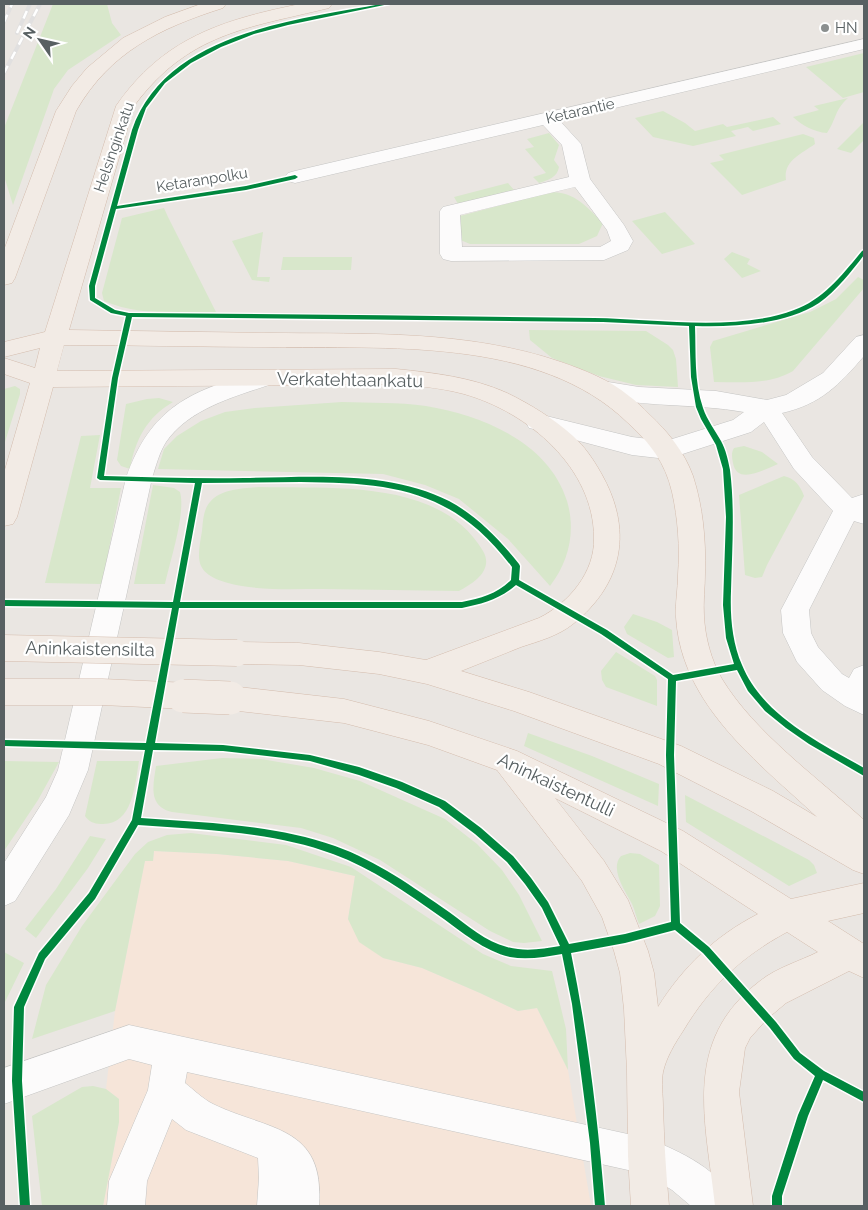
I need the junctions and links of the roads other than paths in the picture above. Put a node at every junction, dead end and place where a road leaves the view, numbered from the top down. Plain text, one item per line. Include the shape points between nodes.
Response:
1 (217, 4) edge
2 (323, 4) edge
3 (864, 44) edge
4 (548, 119) junction
5 (294, 177) dead end
6 (580, 180) junction
7 (4, 278) edge
8 (55, 338) junction
9 (864, 342) edge
10 (4, 349) edge
11 (4, 366) edge
12 (43, 379) junction
13 (261, 379) junction
14 (602, 389) junction
15 (767, 408) junction
16 (538, 422) junction
17 (667, 450) junction
18 (859, 509) edge
19 (4, 517) edge
20 (4, 648) edge
21 (427, 672) junction
22 (4, 692) edge
23 (861, 693) edge
24 (506, 760) junction
25 (864, 840) edge
26 (864, 860) edge
27 (4, 891) edge
28 (864, 898) edge
29 (788, 916) junction
30 (858, 957) edge
31 (172, 1052) junction
32 (645, 1071) junction
33 (4, 1086) edge
34 (166, 1091) junction
35 (276, 1147) junction
36 (646, 1156) junction
37 (126, 1206) edge
38 (276, 1206) edge
39 (300, 1206) edge
40 (650, 1206) edge
41 (718, 1206) edge
42 (734, 1206) edge

1 - 7 main road via 164,23 129,42 85,79 66,111
2 - 8 main road, Helsinginkatu via 236,24 202,38 176,53 142,81 125,106
3 - 4 street, Ketarantie
4 - 5 street, Ketarantie
4 - 6 street via 571,144
6 - 6 street via 450,211 452,254 604,253 620,245 622,241 617,229
8 - 10 main road, Verkatehtaankatu
8 - 12 main road, Helsinginkatu
8 - 14 main road, Verkatehtaankatu via 370,341 487,350 539,362
9 - 15 street, Verkatehtaankatu via 831,379 793,402
11 - 12 main road, Verkatehtaankatu
12 - 13 main road, Verkatehtaankatu
12 - 19 main road, Helsinginkatu
13 - 16 main road, Verkatehtaankatu via 396,377 436,381 474,389
13 - 27 street via 203,398 181,412 158,434 148,449 140,472 73,770 58,805
14 - 15 street, Verkatehtaankatu via 639,395 716,399
14 - 17 main road via 646,423
15 - 17 street, Verkatehtaankatu via 742,426
15 - 18 street via 803,463
16 - 17 street, Verkatehtaankatu via 632,446
16 - 21 main road via 579,459 602,502 606,539 605,558 599,574 583,598 556,623
17 - 25 main road via 676,465 686,499 692,568 690,619 694,647 708,684 748,735
18 - 23 street via 795,610 797,633 807,654 832,682
20 - 21 main road, Aninkaistensilta, bridge via 299,654
21 - 26 main road via 519,700 670,755 762,801
22 - 24 main road, Aninkaistentulli, bridge via 102,692 230,698 344,711 429,733
24 - 29 main road, Aninkaistentulli via 672,841
24 - 32 main road via 593,871 616,911 636,972
28 - 29 main road
29 - 30 main road, Aninkaistentulli
29 - 32 main road via 752,934 698,979 663,1031
30 - 42 main road via 774,991 738,1026 728,1045 721,1092
31 - 33 street via 129,1042
31 - 34 street
31 - 36 street
32 - 36 main road
34 - 35 street via 199,1117
34 - 37 street via 128,1181
35 - 38 street
35 - 39 street via 298,1165
36 - 40 main road
36 - 41 street via 668,1164 690,1179

